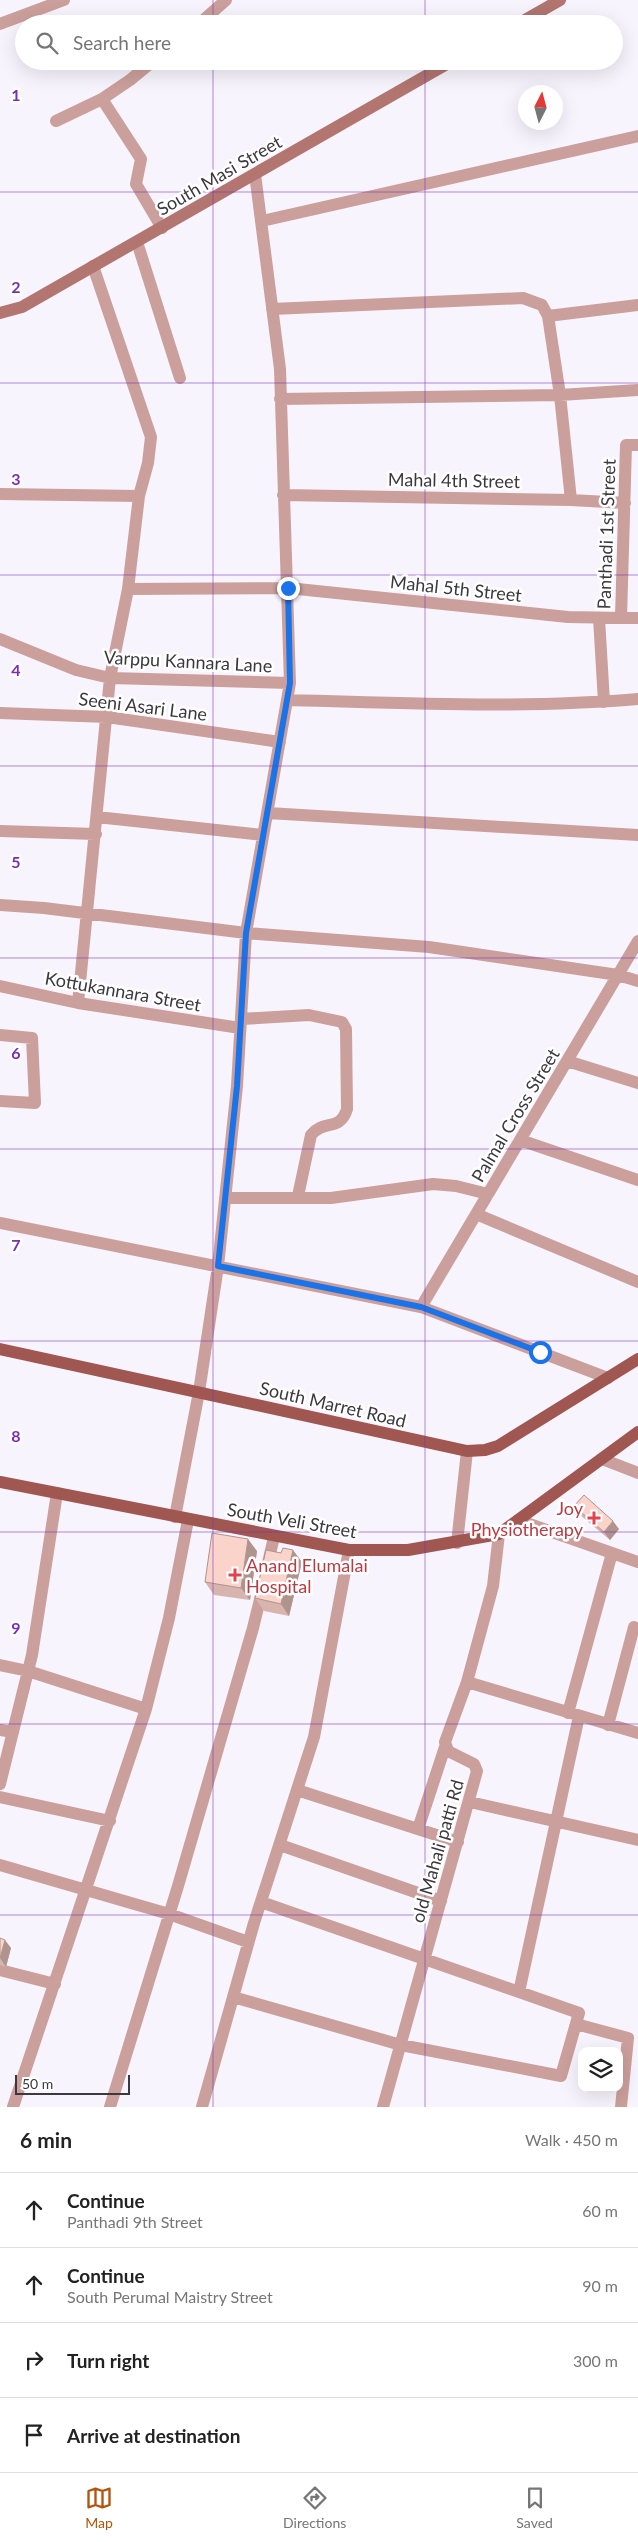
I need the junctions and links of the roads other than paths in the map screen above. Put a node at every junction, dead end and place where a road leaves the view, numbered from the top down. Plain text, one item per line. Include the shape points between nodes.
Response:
1 (64, 0) edge
2 (226, 0) edge
3 (560, 0) edge
4 (24, 15) edge
5 (209, 15) edge
6 (534, 15) edge
7 (15, 18) edge
8 (0, 24) edge
9 (142, 70) edge
10 (436, 70) edge
11 (102, 99) junction
12 (56, 121) dead end
13 (638, 136) edge
14 (255, 174) junction
15 (262, 221) junction
16 (162, 228) junction
17 (137, 242) junction
18 (93, 266) junction
19 (638, 305) edge
20 (272, 309) junction
21 (0, 313) edge
22 (548, 316) junction
23 (180, 378) dead end
24 (638, 390) edge
25 (560, 395) junction
26 (280, 399) junction
27 (638, 445) edge
28 (0, 494) edge
29 (283, 494) junction
30 (139, 496) junction
31 (571, 500) junction
32 (625, 503) junction
33 (288, 588) junction
34 (128, 589) junction
35 (599, 618) junction
36 (621, 618) junction
37 (638, 618) edge
38 (0, 639) edge
39 (110, 678) junction
40 (290, 683) junction
41 (638, 699) edge
42 (288, 700) junction
43 (604, 702) junction
44 (0, 713) edge
45 (108, 717) junction
46 (280, 742) junction
47 (268, 813) junction
48 (98, 817) junction
49 (0, 831) edge
50 (96, 834) junction
51 (263, 835) junction
52 (638, 835) edge
53 (0, 905) edge
54 (86, 913) junction
55 (246, 933) junction
56 (638, 941) edge
57 (618, 975) junction
58 (638, 981) edge
59 (0, 986) edge
60 (78, 1003) junction
61 (241, 1024) junction
62 (0, 1035) edge
63 (567, 1061) junction
64 (638, 1083) edge
65 (0, 1101) edge
66 (520, 1140) junction
67 (638, 1180) edge
68 (488, 1194) junction
69 (298, 1196) junction
70 (226, 1198) junction
71 (476, 1214) junction
72 (0, 1223) edge
73 (218, 1266) junction
74 (638, 1282) edge
75 (421, 1307) junction
76 (0, 1349) edge
77 (638, 1360) edge
78 (608, 1378) junction
79 (199, 1392) junction
80 (638, 1432) edge
81 (467, 1451) junction
82 (602, 1459) junction
83 (638, 1473) edge
84 (0, 1482) edge
85 (57, 1493) junction
86 (175, 1517) junction
87 (188, 1520) junction
88 (518, 1520) junction
89 (500, 1534) junction
90 (274, 1537) junction
91 (457, 1543) junction
92 (349, 1550) junction
93 (612, 1553) junction
94 (638, 1562) edge
95 (634, 1627) dead end
96 (0, 1665) edge
97 (28, 1671) junction
98 (467, 1682) junction
99 (146, 1709) junction
100 (574, 1715) junction
101 (608, 1725) junction
102 (6, 1731) edge
103 (638, 1733) edge
104 (445, 1747) junction
105 (0, 1784) edge
106 (297, 1790) junction
107 (0, 1797) edge
108 (470, 1802) junction
109 (110, 1821) junction
110 (557, 1822) junction
111 (418, 1829) junction
112 (638, 1840) edge
113 (458, 1842) junction
114 (280, 1845) junction
115 (0, 1865) edge
116 (88, 1888) junction
117 (441, 1901) junction
118 (261, 1902) junction
119 (170, 1914) junction
120 (248, 1942) junction
121 (425, 1959) junction
122 (0, 1970) edge
123 (55, 1984) junction
124 (519, 1992) junction
125 (233, 1996) junction
126 (576, 2024) junction
127 (401, 2045) junction
128 (13, 2107) edge
129 (110, 2107) edge
130 (202, 2107) edge
131 (383, 2107) edge
132 (621, 2107) edge

1 - 4 street
2 - 5 street
3 - 6 main road
7 - 8 street
9 - 11 street
10 - 14 main road, South Masi Street
11 - 12 street
11 - 16 street via 141,159 136,184
13 - 15 street
14 - 15 street
14 - 16 main road, South Masi Street
15 - 20 street
16 - 17 main road, South Masi Street
17 - 18 main road, South Masi Street
17 - 23 street
18 - 21 main road, South Masi Street via 22,307
18 - 30 street via 151,437
19 - 22 street
20 - 22 street via 523,298 542,305
20 - 26 street via 280,369
22 - 25 street
24 - 25 street
25 - 26 street
25 - 31 street
26 - 29 street
27 - 32 street, Panthadi 1st Street via 626,445
28 - 30 street
29 - 31 street, Mahal 4th Street
29 - 33 street
30 - 34 street
31 - 32 street, Mahal 4th Street
32 - 36 street, Panthadi 1st Street
33 - 34 street, Mahal 5th Street
33 - 35 street, Mahal 5th Street
33 - 40 street
34 - 39 street
35 - 36 street, Mahal 5th Street
35 - 43 street
36 - 37 street, Panthadi 1st Street
38 - 39 street, Varppu Kannara Lane via 76,670
39 - 40 street, Varppu Kannara Lane
39 - 45 street
40 - 42 street
41 - 43 street
42 - 43 street via 456,705
42 - 46 street
44 - 45 street, Seeni Asari Lane
45 - 46 street, Seeni Asari Lane
45 - 48 street
46 - 47 street
47 - 51 street
47 - 52 street
48 - 50 street
48 - 51 street
49 - 50 street
50 - 54 street
51 - 55 street
53 - 54 street
54 - 55 street
54 - 60 street
55 - 57 street via 429,947
55 - 61 street
56 - 57 street, Palmal Cross Street
57 - 58 street
57 - 63 street, Palmal Cross Street
59 - 60 street, Kottukannara Street
60 - 61 street, Kottukannara Street
61 - 69 street, Kottukannara Street via 309,1015 342,1022 346,1030 347,1109 340,1122 316,1129 312,1135
61 - 70 street
62 - 65 street via 32,1038 35,1103
63 - 64 street
63 - 66 street, Palmal Cross Street
66 - 67 street
66 - 68 street, Palmal Cross Street
68 - 69 street via 433,1184 331,1198
68 - 71 street, Palmal Cross Street
69 - 70 street
70 - 73 street
71 - 74 street
71 - 75 street, Palmal Cross Street
72 - 73 street
73 - 75 street
73 - 79 street
75 - 78 street
76 - 79 main road, South Marret Road
77 - 78 main road, South Marret Road
78 - 81 main road, South Marret Road via 498,1446
79 - 81 main road, South Marret Road
79 - 86 street
80 - 82 main road, South Veli Street
81 - 91 street
82 - 83 street
82 - 88 main road, South Veli Street
84 - 85 main road, South Veli Street
85 - 86 main road, South Veli Street
85 - 97 street
86 - 87 main road, South Veli Street
87 - 90 main road, South Veli Street
87 - 99 street via 169,1618
88 - 89 main road, South Veli Street
88 - 93 street
89 - 91 main road, South Veli Street
89 - 98 street via 493,1586
90 - 92 main road, South Veli Street
90 - 119 street via 253,1628
91 - 92 main road, South Veli Street via 408,1550
92 - 106 street via 314,1737
93 - 94 street
93 - 100 street
95 - 101 street
96 - 97 street
97 - 99 street
97 - 102 street
98 - 100 street
98 - 104 street
99 - 109 street
100 - 101 street
100 - 110 street
101 - 103 street
102 - 105 street
104 - 108 street, old Mahali patti Rd via 477,1766
104 - 111 street
106 - 111 street
106 - 114 street
107 - 109 street
108 - 110 street
108 - 113 street, old Mahali patti Rd
109 - 116 street
110 - 112 street
110 - 124 street
111 - 113 street
113 - 117 street, old Mahali patti Rd
114 - 117 street
114 - 118 street
115 - 116 street
116 - 119 street
116 - 123 street
117 - 121 street, old Mahali patti Rd
118 - 120 street
118 - 121 street
119 - 120 street
119 - 129 street
120 - 125 street
121 - 124 street
121 - 127 street, old Mahali patti Rd
122 - 123 street
123 - 128 street
124 - 126 street via 579,2013
125 - 127 street
125 - 130 street
126 - 127 street via 561,2076
126 - 132 street via 628,2038
127 - 131 street, old Mahali patti Rd

